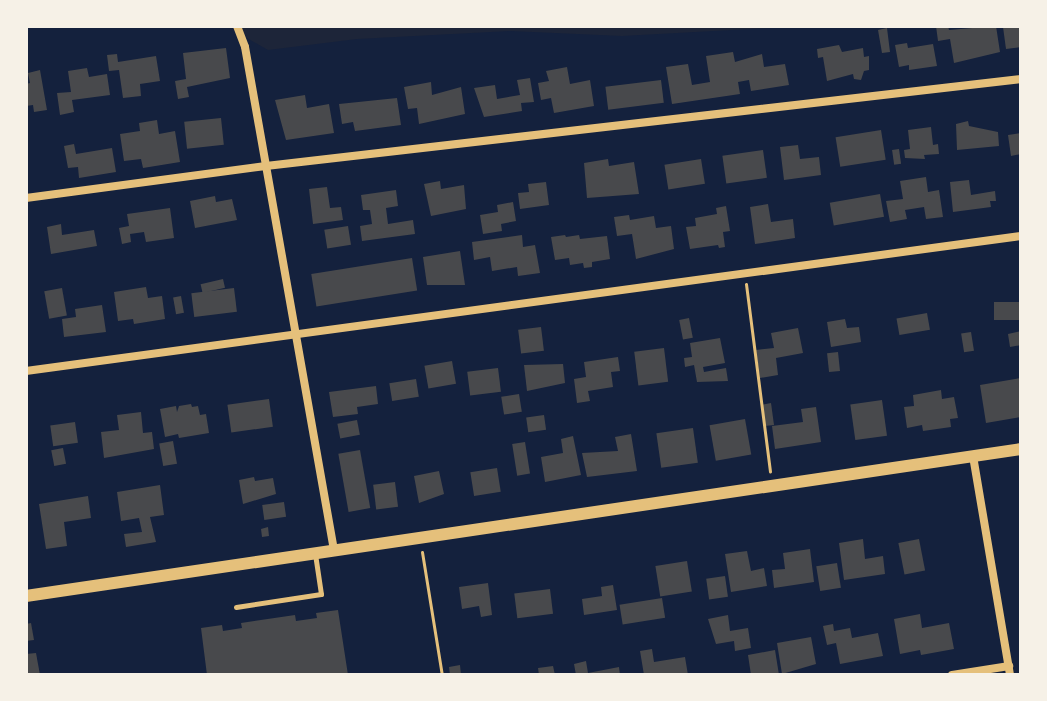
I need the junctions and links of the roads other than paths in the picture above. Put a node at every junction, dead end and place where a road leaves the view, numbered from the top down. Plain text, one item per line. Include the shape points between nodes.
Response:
1 (237, 26) edge
2 (1021, 79) edge
3 (266, 166) junction
4 (26, 198) edge
5 (1021, 236) edge
6 (296, 333) junction
7 (26, 371) edge
8 (1021, 449) edge
9 (973, 456) junction
10 (334, 550) junction
11 (315, 553) junction
12 (26, 596) edge
13 (236, 607) dead end
14 (1010, 670) edge
15 (952, 675) edge

1 - 3 street
2 - 3 street
3 - 4 street
3 - 6 street
5 - 6 street
6 - 7 street
6 - 10 street
8 - 9 street
9 - 10 street
9 - 14 street
10 - 11 street
11 - 12 street
11 - 13 lane via 321,594
14 - 15 street

